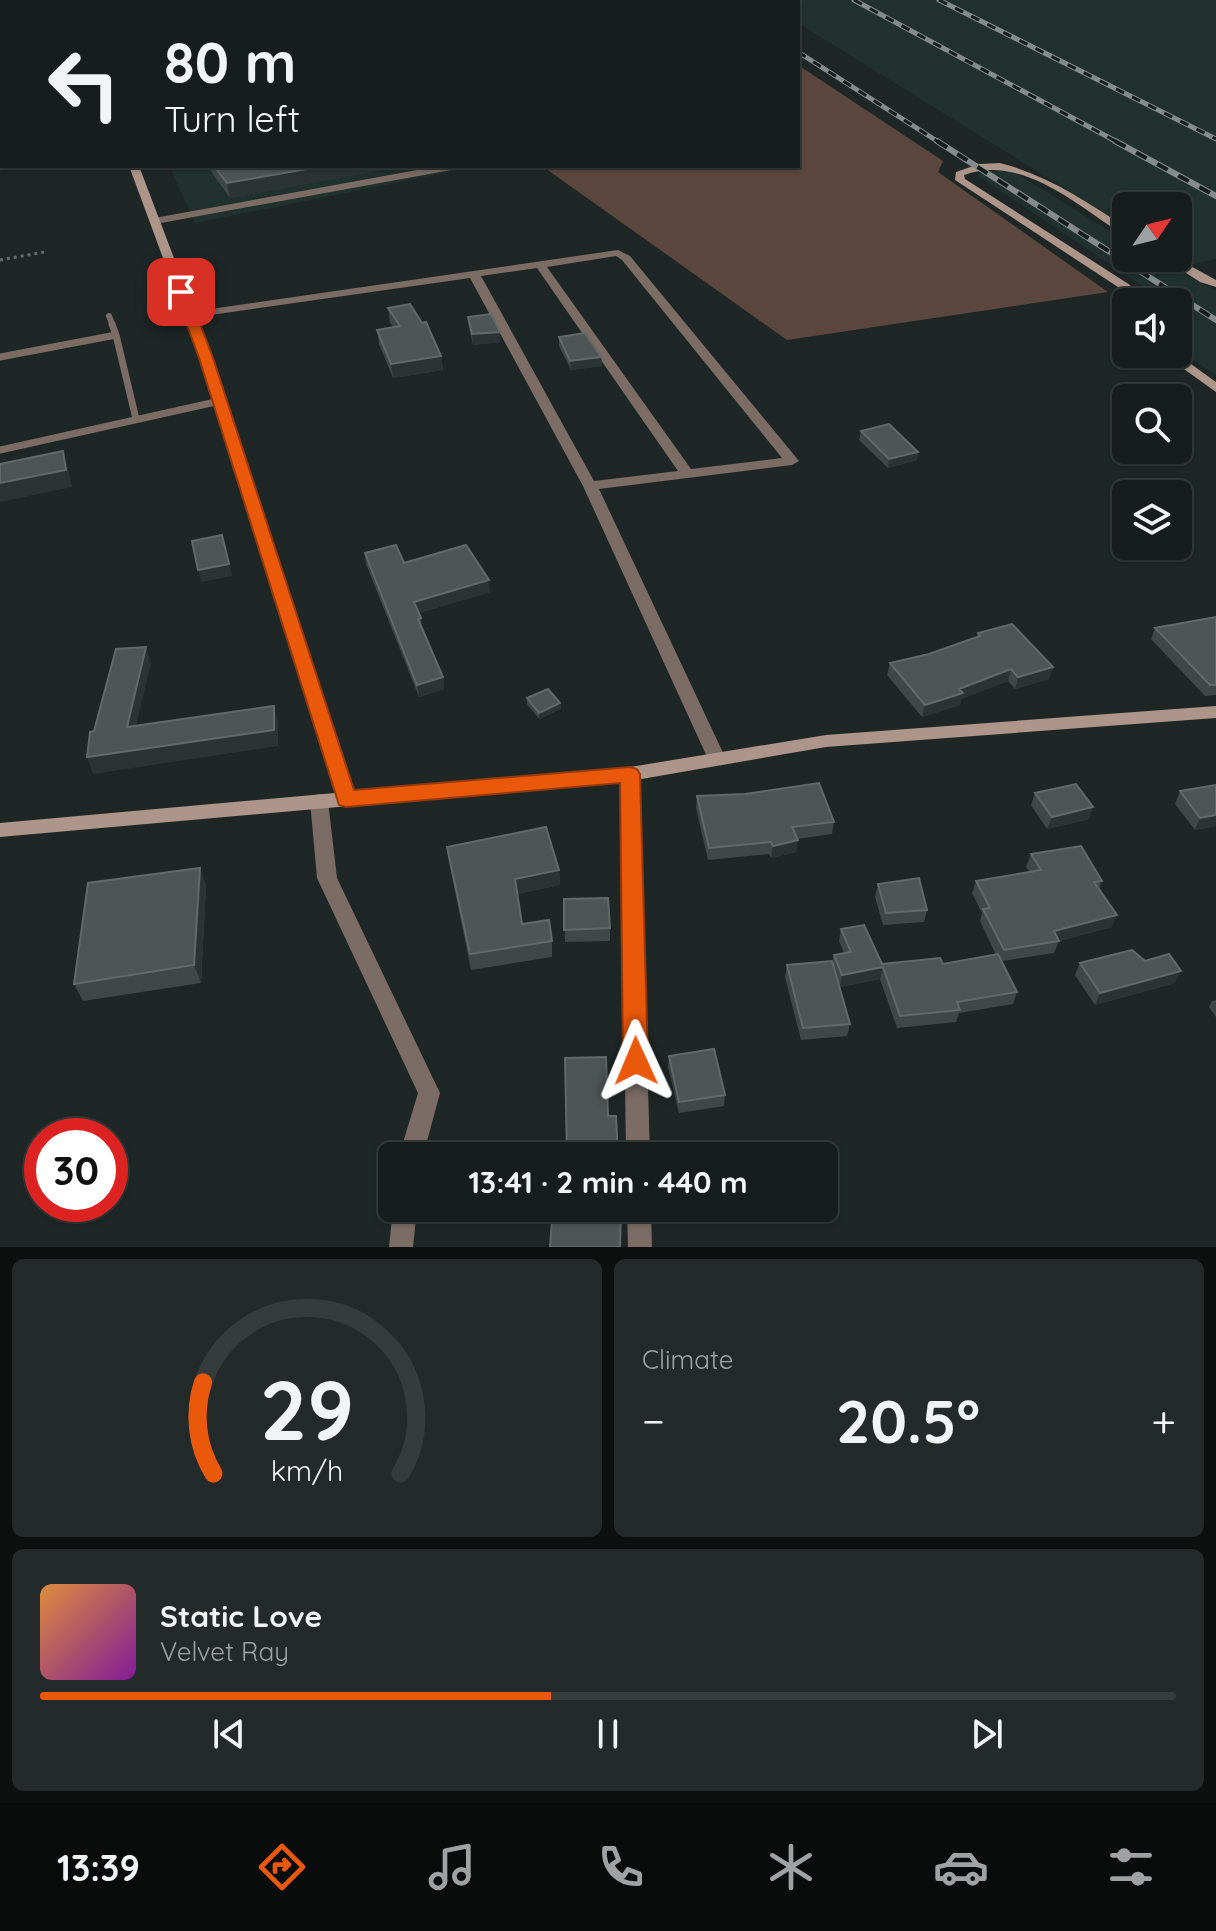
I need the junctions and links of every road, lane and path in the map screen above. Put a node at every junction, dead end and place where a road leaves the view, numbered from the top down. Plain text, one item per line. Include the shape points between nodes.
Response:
1 (135, 168) edge
2 (445, 168) edge
3 (155, 221) junction
4 (1112, 223) edge
5 (44, 252) dead end
6 (0, 260) edge
7 (540, 264) junction
8 (1192, 271) edge
9 (474, 274) junction
10 (1216, 284) edge
11 (1126, 288) edge
12 (190, 315) junction
13 (109, 316) dead end
14 (116, 335) junction
15 (0, 357) edge
16 (1188, 368) edge
17 (1216, 388) edge
18 (220, 401) junction
19 (136, 419) junction
20 (0, 450) edge
21 (687, 474) junction
22 (590, 486) junction
23 (1216, 712) edge
24 (717, 759) junction
25 (630, 774) junction
26 (346, 799) junction
27 (319, 801) junction
28 (0, 830) edge
29 (415, 1142) edge
30 (638, 1142) edge
31 (404, 1222) edge
32 (639, 1222) edge
33 (401, 1247) edge
34 (640, 1247) edge

1 - 3 main road
2 - 3 lane
3 - 12 main road
4 - 11 main road via 1024,170 987,164 959,174 960,180
5 - 6 path
7 - 9 street
7 - 21 street
7 - 21 street via 618,253 626,258 792,461
8 - 10 main road
9 - 12 street
9 - 22 street
12 - 18 main road
13 - 14 lane
14 - 15 lane
14 - 19 lane
16 - 17 main road
18 - 19 lane
18 - 26 main road
19 - 20 lane
21 - 22 street
22 - 24 street
23 - 24 main road via 826,741
24 - 25 main road
25 - 26 main road
25 - 30 street
26 - 27 main road
27 - 28 main road
27 - 29 street via 327,878 429,1093
31 - 33 street
32 - 34 street

